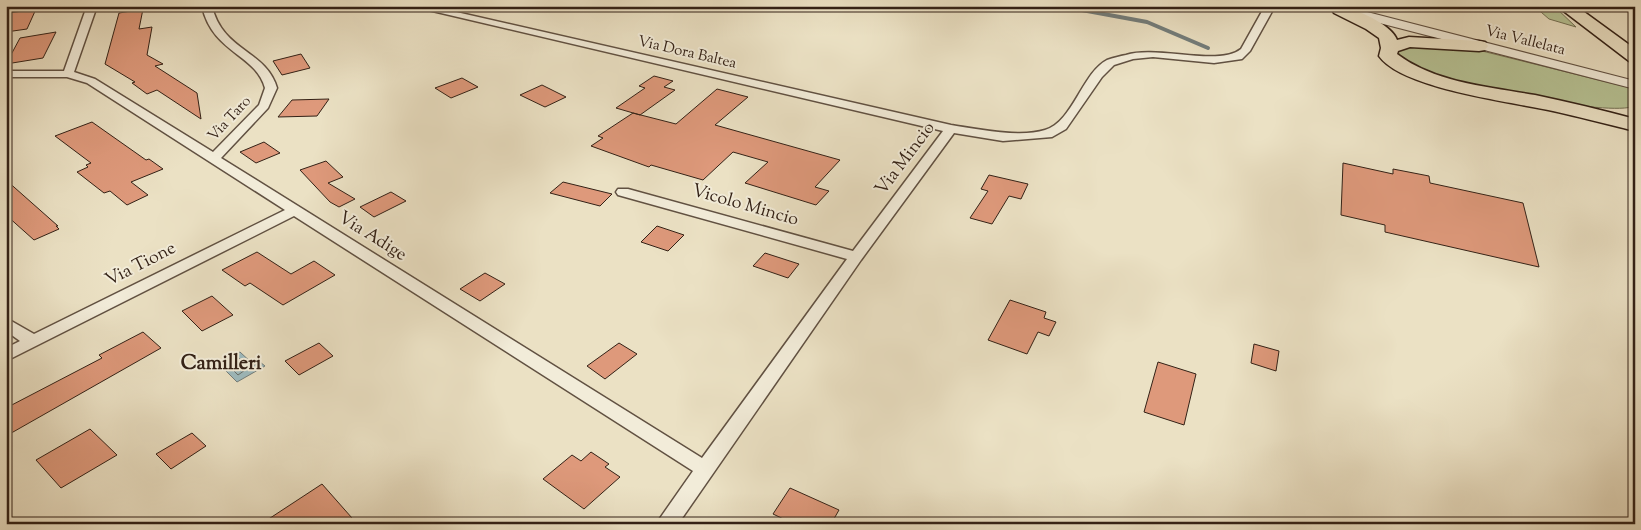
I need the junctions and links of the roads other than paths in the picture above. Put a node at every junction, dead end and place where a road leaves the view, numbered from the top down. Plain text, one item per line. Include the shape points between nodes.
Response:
1 (92, 6) edge
2 (207, 6) edge
3 (416, 6) edge
4 (1270, 6) edge
5 (1565, 6) edge
6 (1334, 8) edge
7 (1584, 14) edge
8 (1408, 35) junction
9 (1388, 42) junction
10 (1635, 45) edge
11 (1479, 46) joint
12 (1635, 57) edge
13 (1635, 70) edge
14 (6, 74) edge
15 (68, 74) junction
16 (1635, 85) edge
17 (1554, 105) junction
18 (1635, 111) edge
19 (1635, 125) edge
20 (951, 129) junction
21 (213, 159) junction
22 (623, 192) dead end
23 (295, 210) junction
24 (856, 257) junction
25 (6, 323) edge
26 (33, 342) junction
27 (6, 355) edge
28 (705, 469) junction
29 (666, 524) edge

1 - 15 street
2 - 21 street, Via Taro via 223,37 234,49 258,64 271,88 260,110
3 - 20 street, Via Dora Baltea
4 - 20 street, Via Mincio via 1245,51 1238,57 1214,60 1153,54 1110,64 1098,75 1062,126 1048,134 1003,137
5 - 7 highway
6 - 8 street
6 - 9 highway via 1367,22
7 - 10 highway
7 - 12 highway
7 - 13 highway
8 - 9 highway
8 - 11 highway
9 - 17 highway via 1388,56 1394,62 1425,76
11 - 16 street, Via Vallelata
14 - 15 street, Via Adige
15 - 21 street, Via Adige via 87,79
17 - 18 highway
17 - 19 highway
20 - 24 street, Via Mincio
21 - 23 street, Via Adige
22 - 24 street, Vicolo Mincio
23 - 26 street, Via Tione
23 - 28 street, Via Adige
24 - 28 street, Via Mincio
25 - 26 street
26 - 27 street, Via Tione
28 - 29 street, Via Mincio

